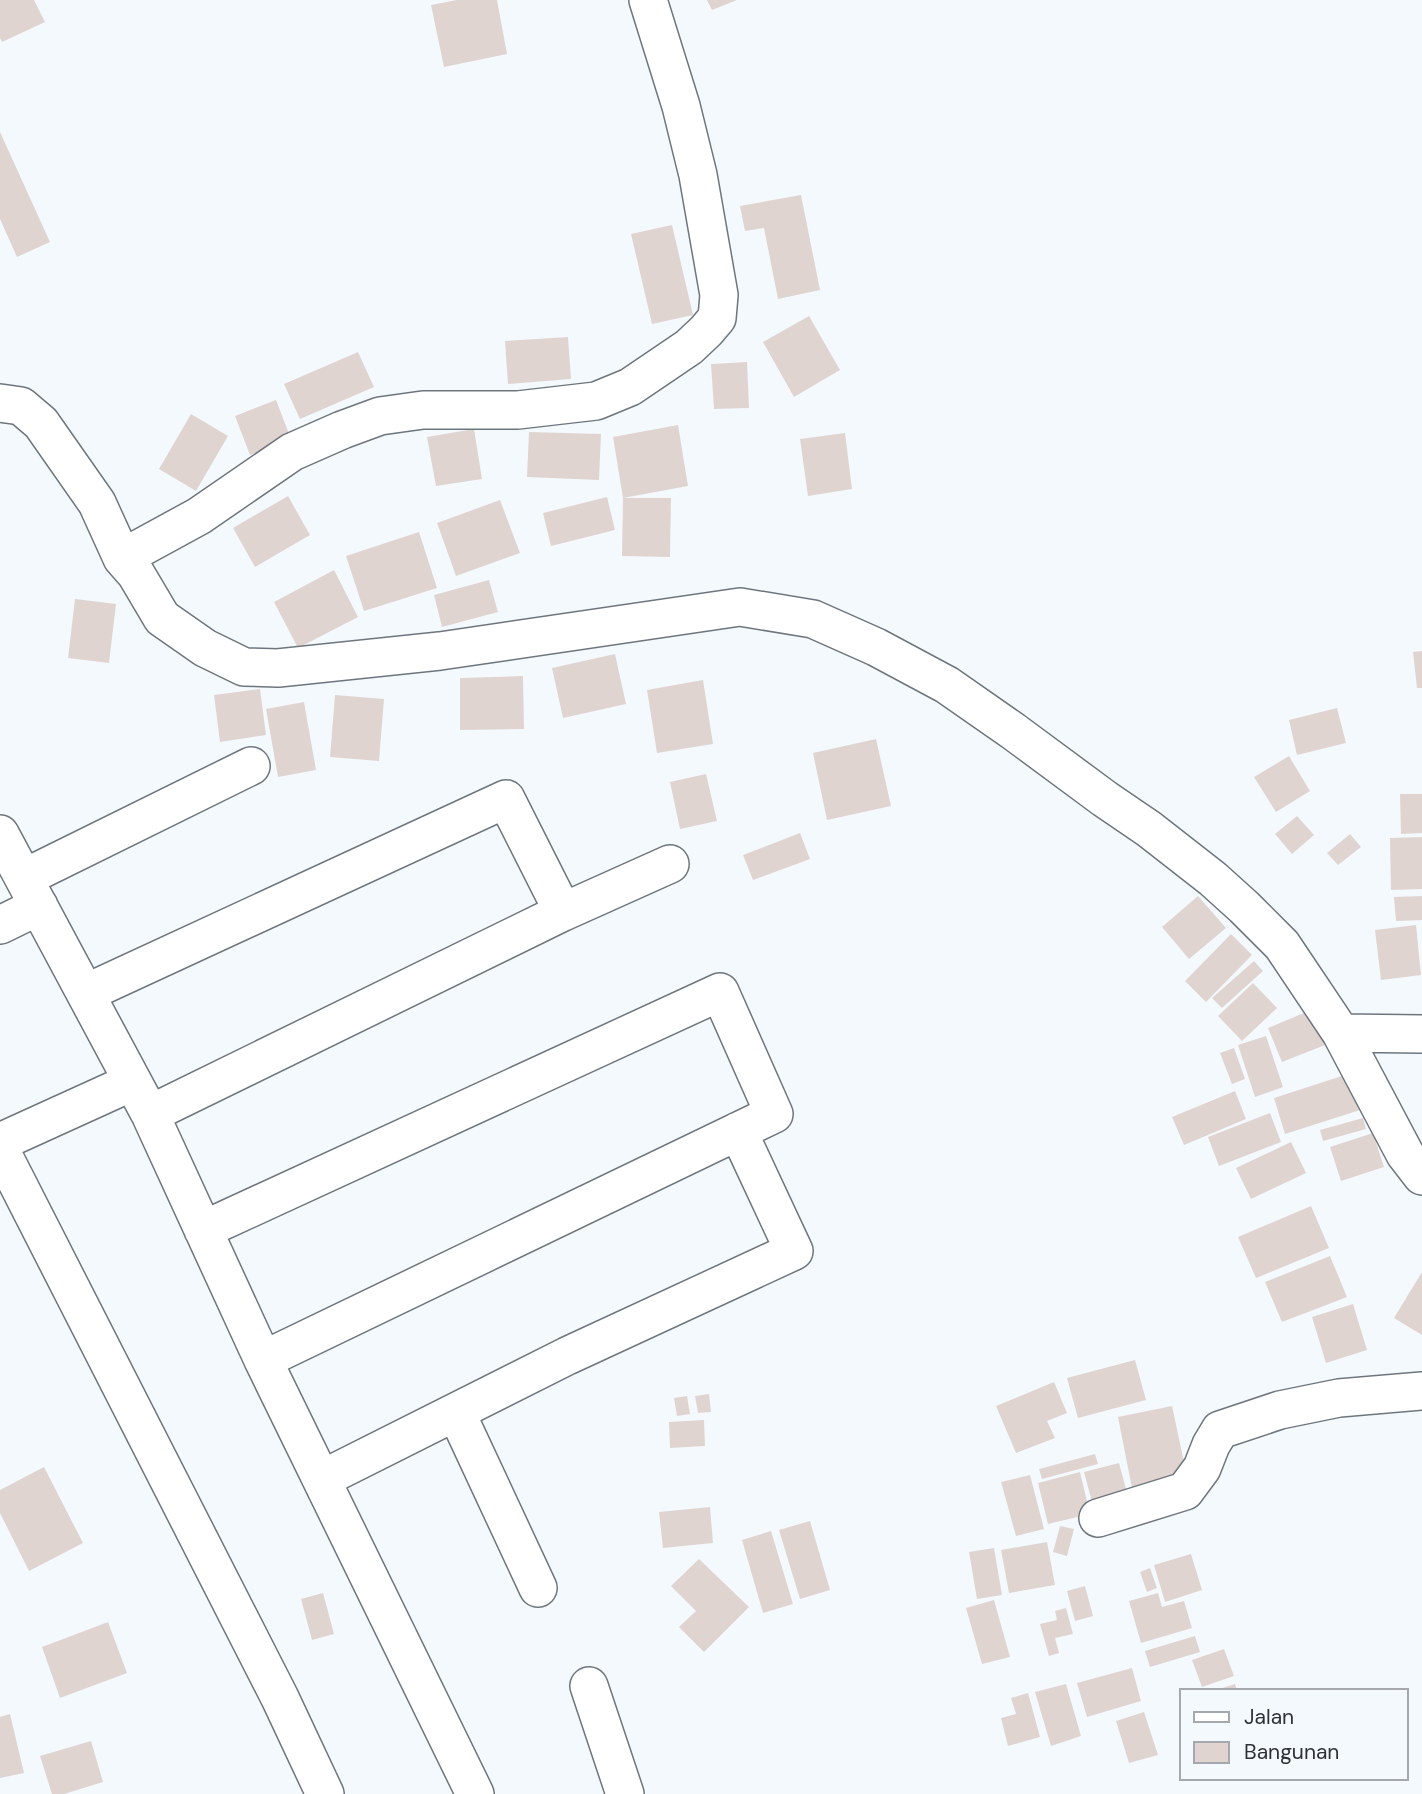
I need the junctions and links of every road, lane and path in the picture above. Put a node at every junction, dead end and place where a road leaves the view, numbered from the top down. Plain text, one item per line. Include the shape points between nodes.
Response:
1 (648, 0) edge
2 (0, 403) edge
3 (122, 558) junction
4 (251, 766) dead end
5 (0, 834) edge
6 (670, 864) dead end
7 (31, 892) junction
8 (563, 912) junction
9 (0, 925) edge
10 (86, 993) junction
11 (1341, 1033) junction
12 (1422, 1034) edge
13 (132, 1082) junction
14 (150, 1114) junction
15 (738, 1131) junction
16 (0, 1142) edge
17 (0, 1149) edge
18 (1422, 1175) edge
19 (203, 1230) junction
20 (264, 1360) junction
21 (1422, 1391) edge
22 (456, 1412) junction
23 (322, 1479) junction
24 (1098, 1518) dead end
25 (538, 1588) dead end
26 (589, 1686) dead end
27 (616, 1791) edge
28 (325, 1794) edge
29 (475, 1794) edge

1 - 3 street via 698,175 719,295 717,318 706,331 630,387 596,401 518,410 423,410 380,416 342,430 292,452 199,516
2 - 3 street via 21,406 41,423 97,503
3 - 11 street via 162,618 205,648 244,667 278,668 440,652 740,607 813,620 947,685 1158,835 1213,879 1282,945
4 - 7 street
5 - 7 street
6 - 8 street
7 - 9 street
7 - 10 street
8 - 10 street via 506,799
8 - 14 street
10 - 13 street
11 - 12 street
11 - 18 street via 1405,1154
13 - 14 street
13 - 16 street
14 - 19 street
15 - 19 street via 774,1114 720,992
15 - 20 street
15 - 22 street via 794,1251
17 - 28 street via 274,1685
19 - 20 street
20 - 23 street
21 - 24 street via 1339,1398 1280,1410 1220,1430 1185,1491
22 - 23 street
22 - 25 street
23 - 29 street
26 - 27 street

